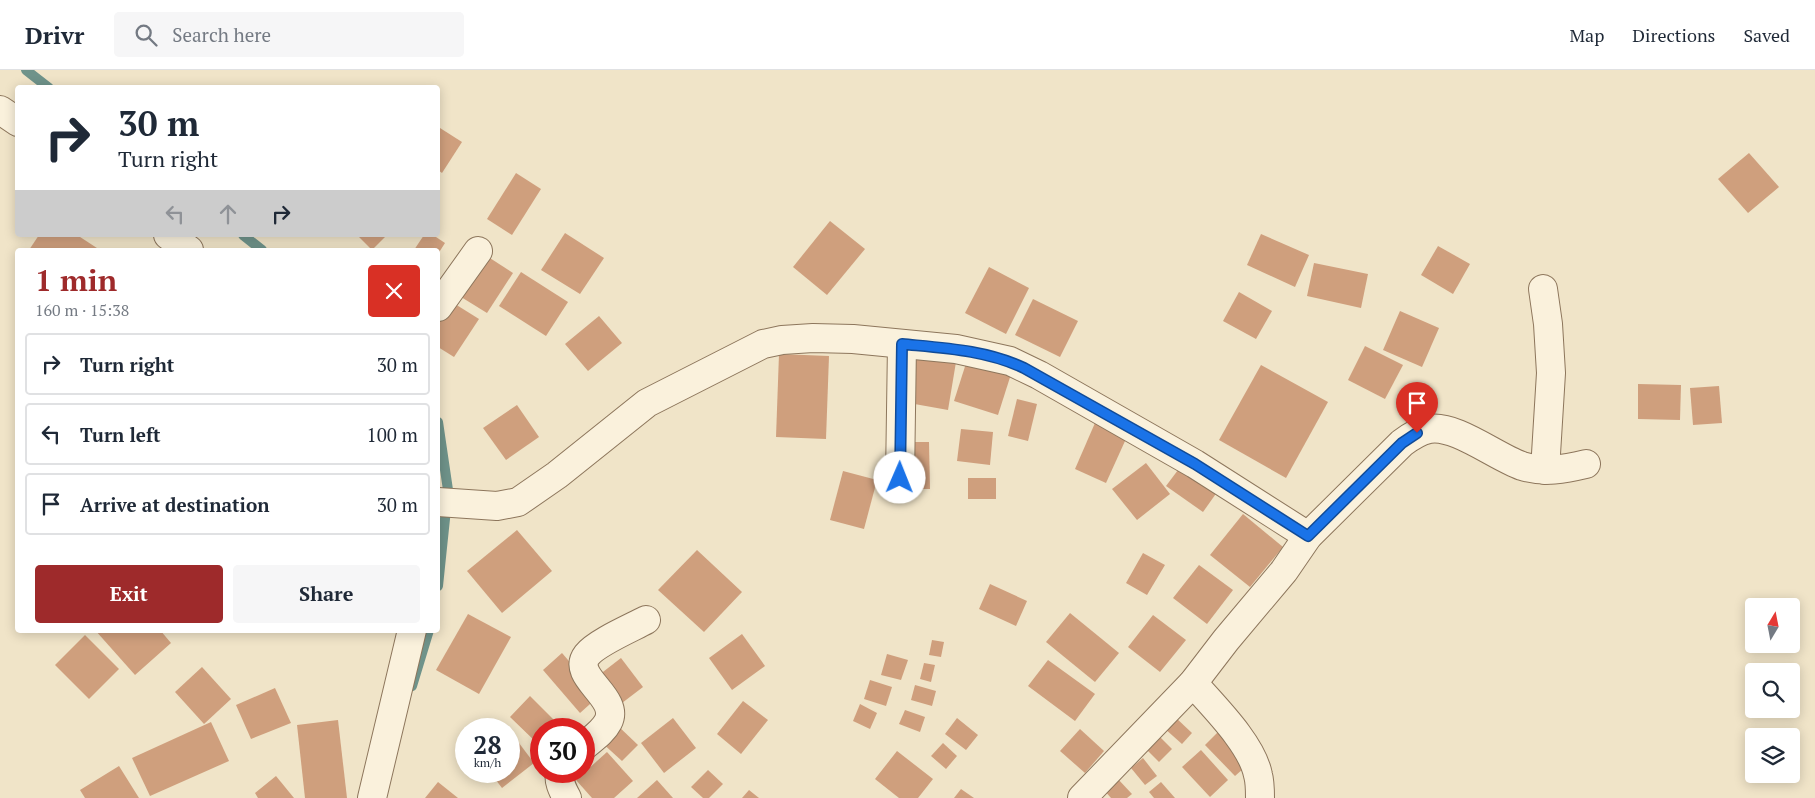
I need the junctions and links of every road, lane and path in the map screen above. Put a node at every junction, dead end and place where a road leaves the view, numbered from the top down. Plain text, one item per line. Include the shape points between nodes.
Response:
1 (0, 110) edge
2 (15, 120) edge
3 (171, 237) edge
4 (186, 248) edge
5 (478, 251) dead end
6 (1543, 289) dead end
7 (440, 304) edge
8 (902, 344) junction
9 (1586, 464) dead end
10 (1545, 470) junction
11 (900, 478) dead end
12 (444, 503) edge
13 (1308, 536) junction
14 (646, 620) dead end
15 (411, 633) edge
16 (1193, 683) junction
17 (595, 736) edge
18 (560, 783) edge
19 (372, 798) edge
20 (567, 798) edge
21 (1082, 798) edge
22 (1260, 798) edge

1 - 2 street
3 - 4 street
5 - 7 street
6 - 10 street via 1551,373
8 - 11 street
8 - 12 street via 813,338 763,344 647,403 518,502 498,506
8 - 13 street via 956,349 1010,361 1195,464
9 - 10 street
10 - 13 street via 1522,466 1463,436 1430,428 1402,443
13 - 16 street via 1284,571
14 - 17 street via 590,651 585,657 584,670 610,708 608,722
15 - 19 street
16 - 21 street
16 - 22 street via 1250,752 1258,773
18 - 20 street

